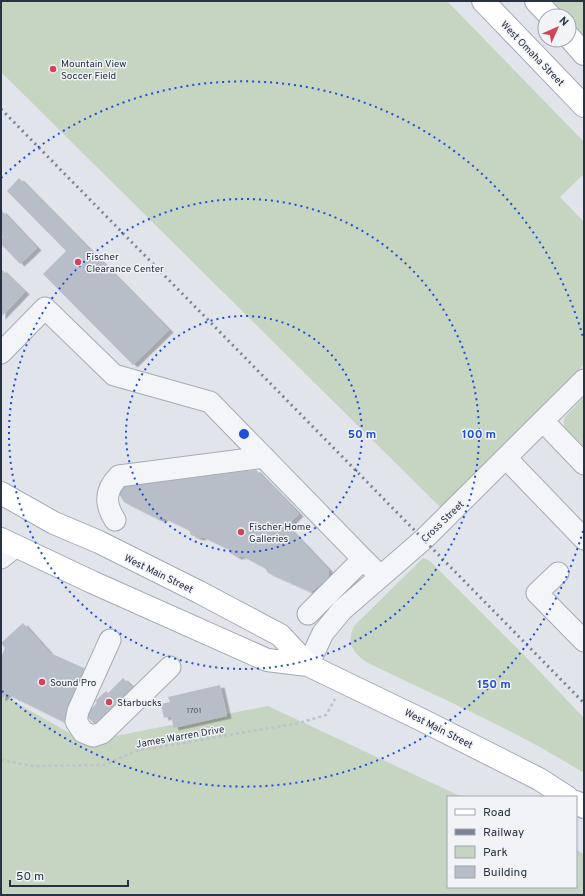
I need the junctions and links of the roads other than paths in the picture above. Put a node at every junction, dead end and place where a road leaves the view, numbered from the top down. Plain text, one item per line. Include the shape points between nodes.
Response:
1 (483, 1) edge
2 (577, 46) edge
3 (584, 54) edge
4 (584, 106) edge
5 (1, 353) edge
6 (584, 380) edge
7 (543, 421) junction
8 (264, 457) junction
9 (506, 458) junction
10 (584, 464) edge
11 (1, 493) edge
12 (1, 508) edge
13 (115, 520) dead end
14 (584, 539) edge
15 (6, 548) edge
16 (363, 559) junction
17 (558, 573) dead end
18 (381, 577) junction
19 (199, 592) junction
20 (308, 614) dead end
21 (110, 640) dead end
22 (584, 641) edge
23 (308, 665) junction
24 (170, 667) dead end
25 (566, 796) edge

1 - 4 main road, West Omaha Street
2 - 3 main road
5 - 8 street via 45,308 114,375 210,402
6 - 7 street, Cross Street
7 - 9 street, Cross Street
7 - 10 street
8 - 13 street via 119,476 111,485 107,501
8 - 16 street
9 - 14 street
9 - 18 street, Cross Street via 424,539
11 - 19 main road, West Main Street via 54,523
12 - 19 main road via 46,536 147,581
15 - 23 main road, West Main Street via 267,660
16 - 18 street
16 - 20 street
17 - 22 street via 537,593
18 - 23 street, Cross Street via 342,610 323,633
19 - 23 main road, West Main Street via 280,635
21 - 24 street via 77,716 76,721 82,732 93,736 102,733
23 - 25 main road, West Main Street via 532,775

